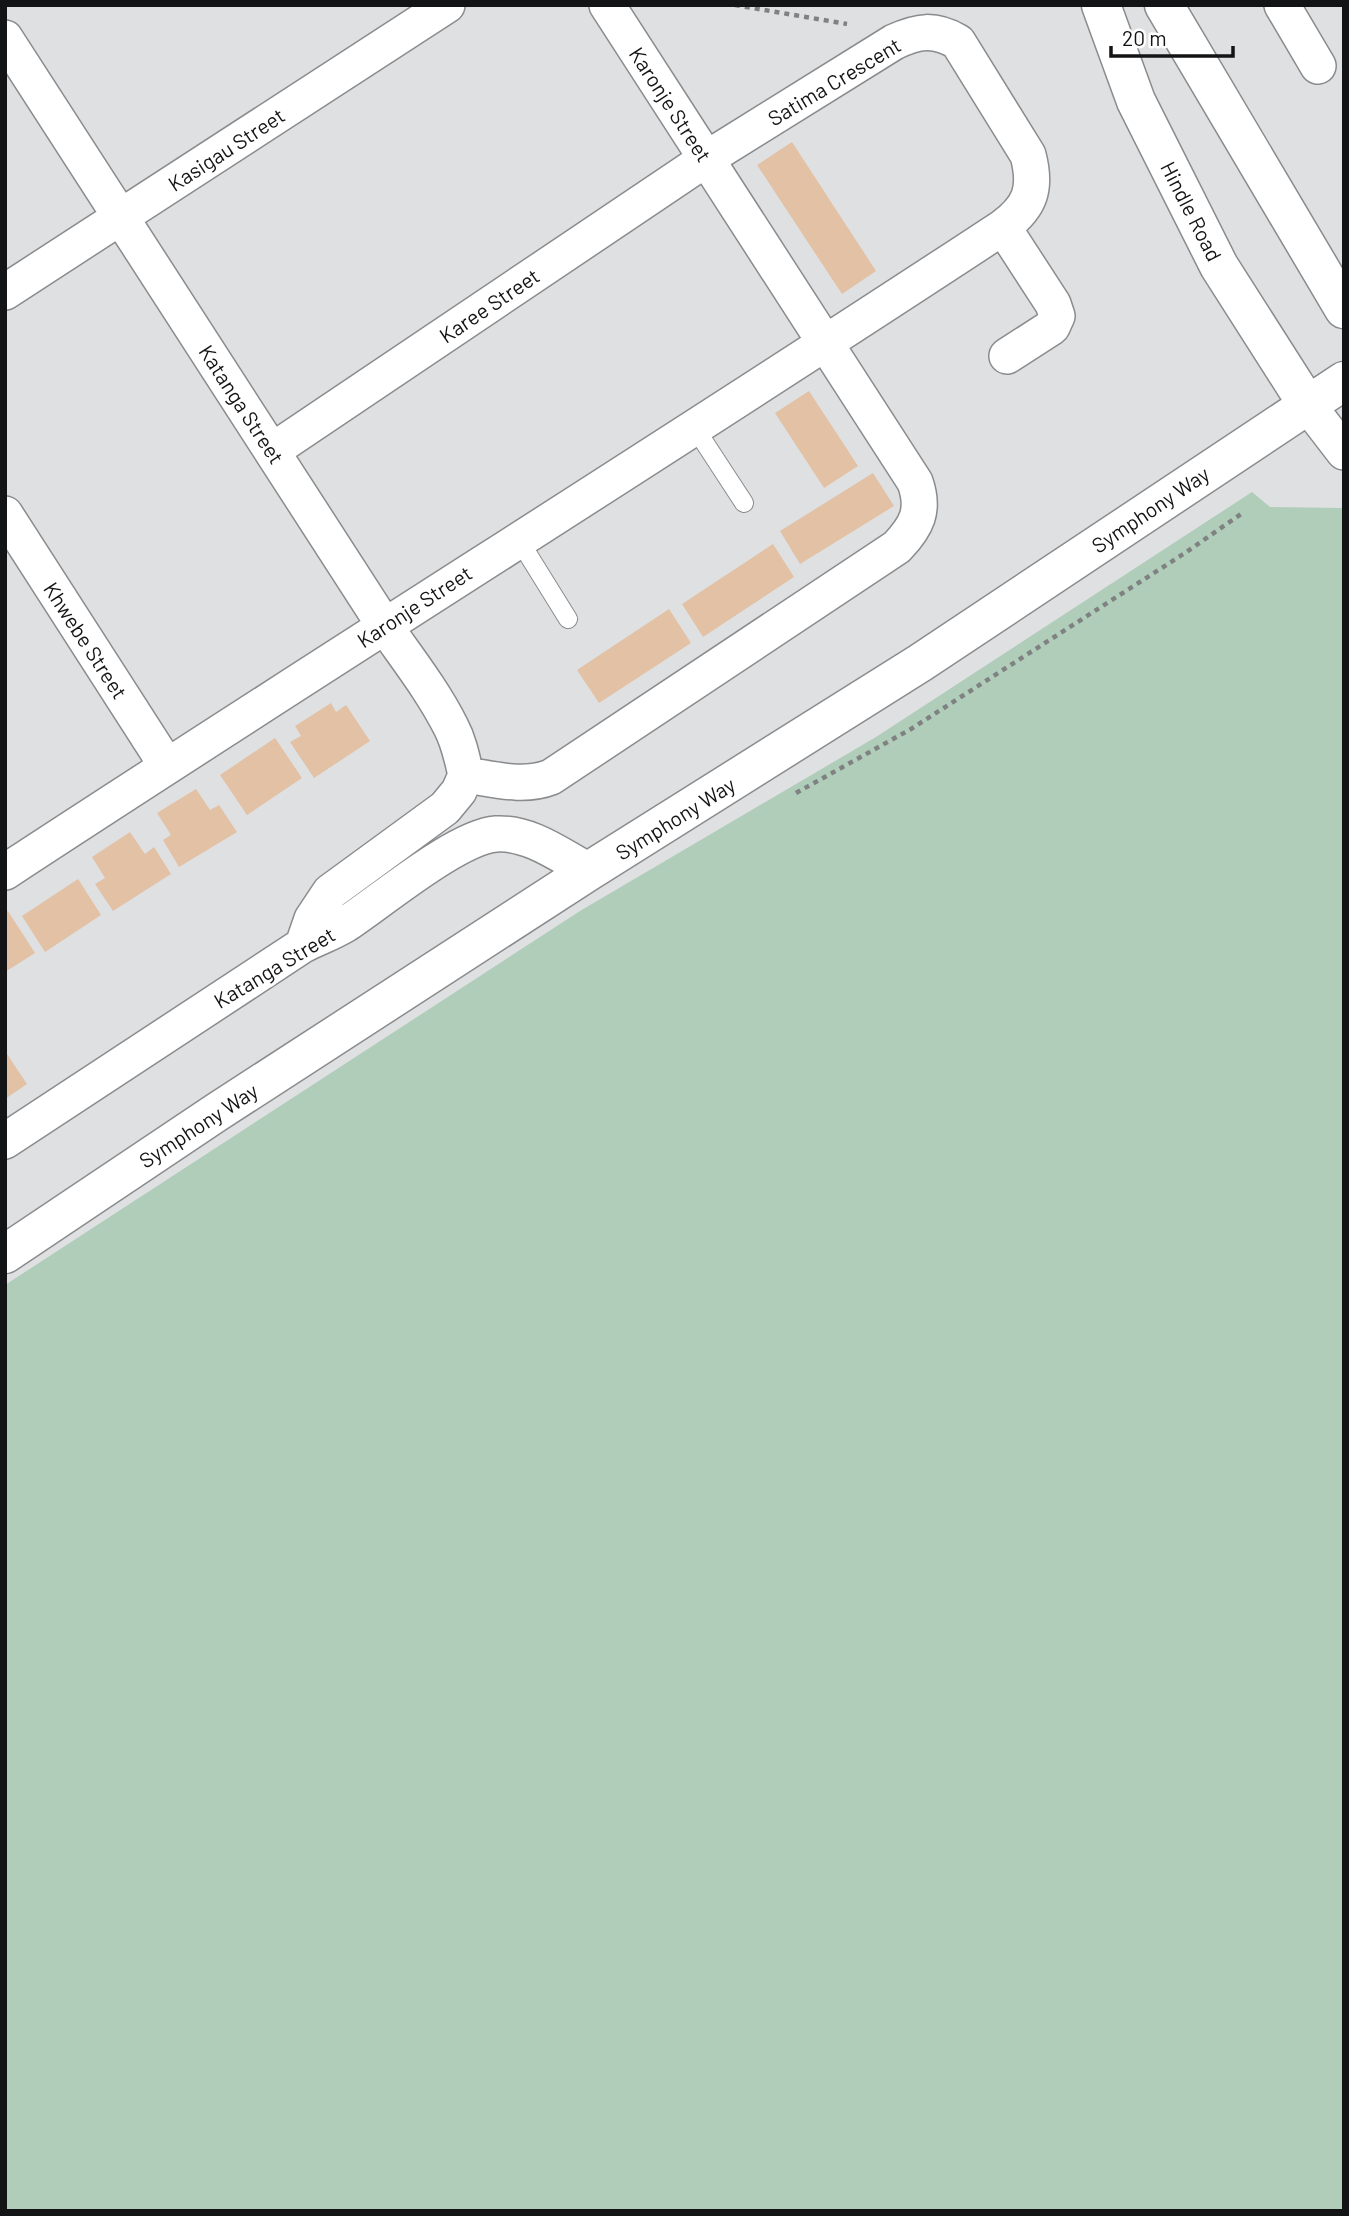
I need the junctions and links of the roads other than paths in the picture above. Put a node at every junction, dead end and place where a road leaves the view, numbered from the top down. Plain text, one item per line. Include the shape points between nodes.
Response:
1 (447, 5) edge
2 (607, 5) edge
3 (1101, 5) edge
4 (1164, 5) edge
5 (1282, 5) edge
6 (5, 38) edge
7 (1318, 66) dead end
8 (706, 159) junction
9 (121, 217) junction
10 (1003, 227) junction
11 (5, 292) edge
12 (1344, 309) edge
13 (825, 344) junction
14 (1007, 356) dead end
15 (1344, 381) edge
16 (1307, 404) junction
17 (695, 428) junction
18 (272, 451) junction
19 (1344, 452) edge
20 (744, 503) dead end
21 (5, 514) edge
22 (519, 540) junction
23 (568, 619) dead end
24 (384, 625) junction
25 (167, 766) junction
26 (466, 775) junction
27 (5, 872) edge
28 (589, 872) junction
29 (303, 945) junction
30 (5, 1141) edge
31 (5, 1254) edge

1 - 9 street, Kasigau Street
2 - 8 street, Karonje Street
3 - 16 main road, Hindle Road via 1136,101 1219,266
4 - 12 main road
5 - 7 street
6 - 9 street, Katanga Street
8 - 10 street, Satima Crescent via 910,34 944,34 958,42 1028,155 1029,201
8 - 13 street, Karonje Street
8 - 18 street, Karee Street
9 - 11 street, Kasigau Street
9 - 18 street, Katanga Street
10 - 13 street, Satima Crescent
10 - 14 street via 1054,304 1057,316 1052,327
13 - 17 street, Karonje Street
13 - 26 street, Karonje Street via 915,482 920,506 909,534 897,547 551,777 526,783
15 - 16 main road, Symphony Way
16 - 19 street
16 - 28 main road, Symphony Way via 920,663
17 - 20 lane
17 - 22 street, Karonje Street
18 - 24 street, Katanga Street
21 - 25 street, Khwebe Street
22 - 23 lane
22 - 24 street, Karonje Street
24 - 25 street, Karonje Street
24 - 26 street, Katanga Street via 451,727
25 - 27 street, Karonje Street
26 - 29 street via 445,808 330,892 312,919
28 - 29 street, Katanga Street via 525,838 497,834 475,839 342,926
28 - 31 main road, Symphony Way
29 - 30 street, Katanga Street

